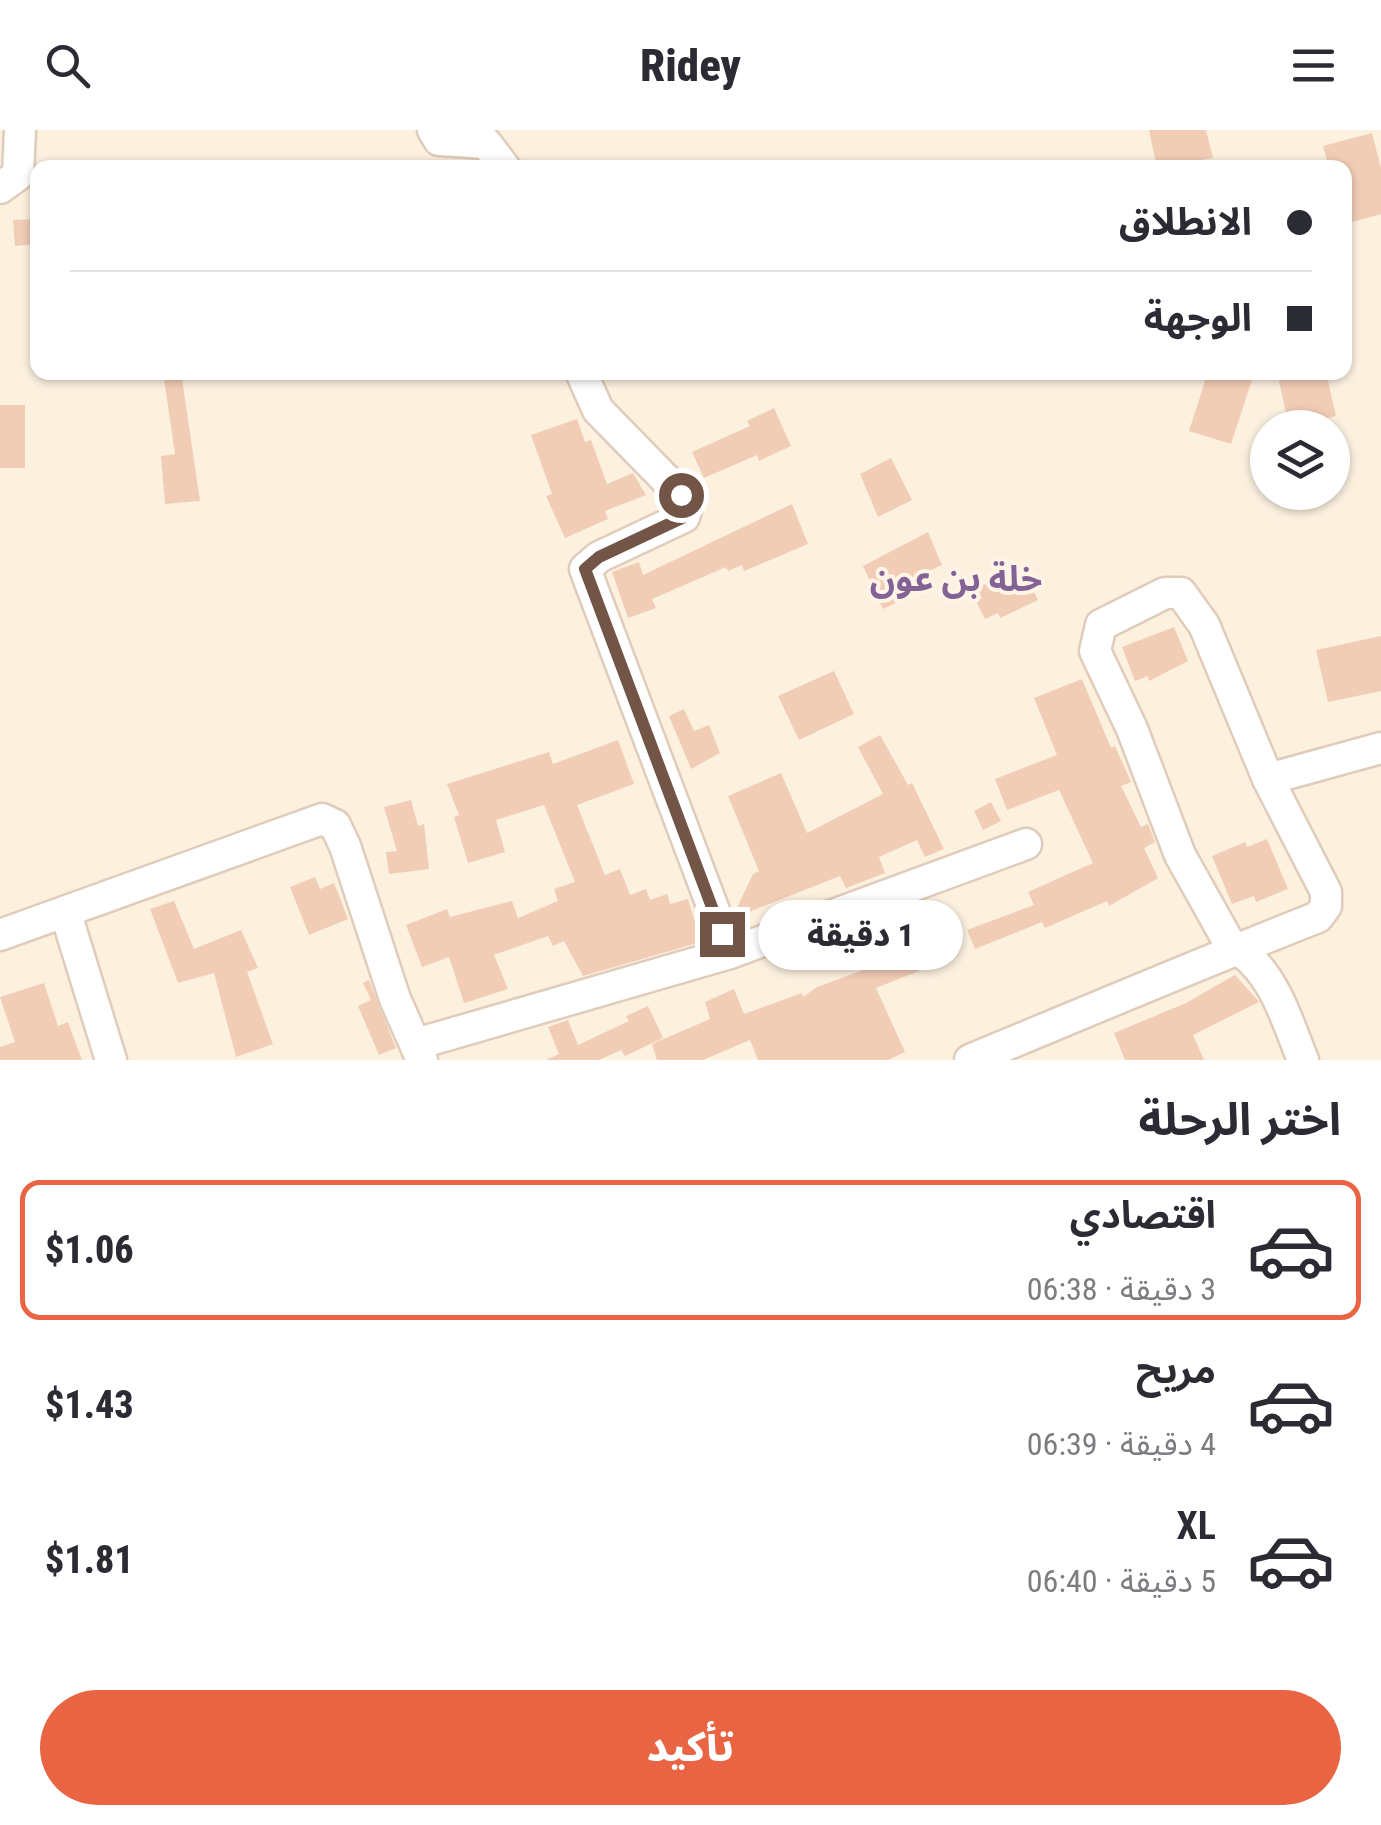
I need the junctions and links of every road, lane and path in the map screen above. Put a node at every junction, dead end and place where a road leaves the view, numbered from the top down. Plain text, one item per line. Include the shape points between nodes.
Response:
1 (20, 130) edge
2 (433, 130) edge
3 (498, 160) edge
4 (0, 188) edge
5 (585, 380) edge
6 (1381, 748) edge
7 (1268, 780) junction
8 (1026, 844) dead end
9 (66, 914) junction
10 (0, 935) edge
11 (1235, 950) junction
12 (730, 952) junction
13 (419, 1052) edge
14 (111, 1060) edge
15 (970, 1060) edge
16 (1303, 1060) edge

1 - 4 street via 18,175
2 - 3 street via 440,140 483,141
5 - 12 street via 598,410 687,506 684,517 585,569
6 - 7 street
7 - 11 street via 1326,892 1326,906 1318,917
7 - 11 street via 1204,625 1181,593 1165,593 1101,625 1095,651 1180,854
8 - 12 street
9 - 10 street
9 - 13 street via 308,822 330,821
9 - 14 street
11 - 15 street
11 - 16 street via 1274,988
12 - 13 street

